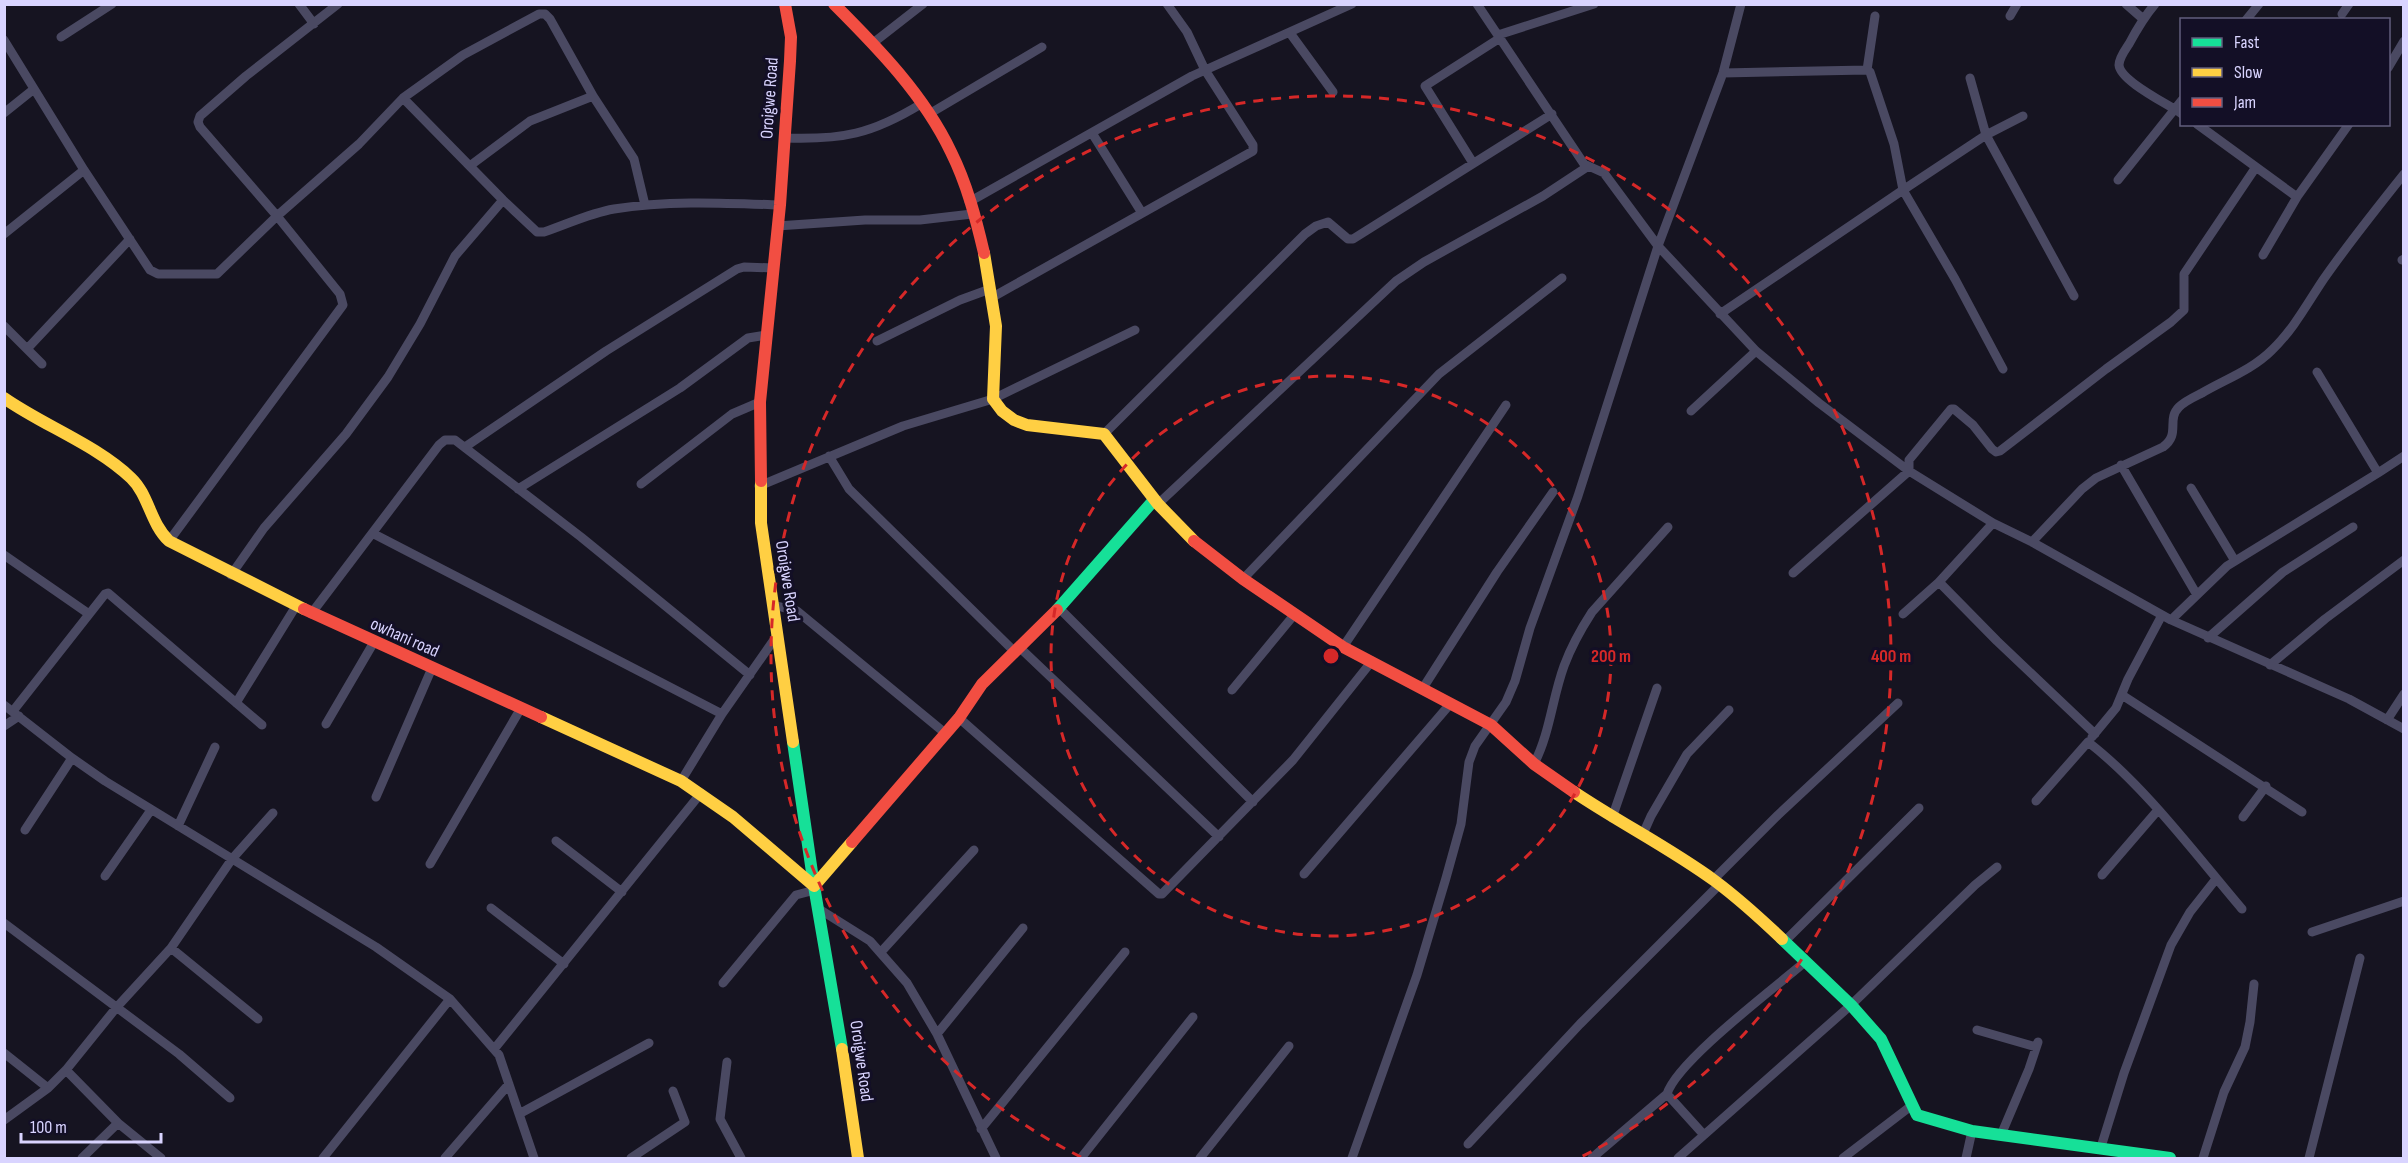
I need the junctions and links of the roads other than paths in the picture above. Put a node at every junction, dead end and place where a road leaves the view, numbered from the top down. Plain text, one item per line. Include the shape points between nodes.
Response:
1 (299, 4) edge
2 (338, 4) edge
3 (785, 4) edge
4 (834, 4) edge
5 (923, 4) edge
6 (1167, 4) edge
7 (1352, 4) edge
8 (1477, 4) edge
9 (1594, 4) edge
10 (1741, 4) edge
11 (2017, 4) edge
12 (2126, 4) edge
13 (2155, 4) edge
14 (2259, 4) edge
15 (2349, 4) edge
16 (109, 5) edge
17 (2343, 14) dead end
18 (1875, 16) dead end
19 (2010, 16) dead end
20 (2142, 18) junction
21 (2248, 18) edge
22 (315, 24) junction
23 (1290, 33) junction
24 (1499, 36) junction
25 (61, 37) dead end
26 (4, 40) edge
27 (2403, 41) edge
28 (873, 43) junction
29 (1042, 47) dead end
30 (2390, 64) edge
31 (1205, 70) junction
32 (1866, 70) junction
33 (1723, 73) junction
34 (1970, 78) dead end
35 (34, 89) junction
36 (1333, 92) dead end
37 (593, 96) junction
38 (403, 98) junction
39 (921, 104) junction
40 (2178, 111) edge
41 (4, 113) edge
42 (929, 114) junction
43 (1552, 114) junction
44 (2023, 116) dead end
45 (2200, 126) edge
46 (2348, 126) edge
47 (1092, 133) junction
48 (1986, 135) junction
49 (785, 138) junction
50 (1473, 163) junction
51 (471, 165) junction
52 (1587, 167) junction
53 (2256, 167) junction
54 (84, 170) junction
55 (2403, 174) edge
56 (2118, 180) dead end
57 (1903, 190) junction
58 (2297, 197) junction
59 (503, 200) junction
60 (969, 202) junction
61 (645, 205) junction
62 (780, 205) junction
63 (1142, 213) junction
64 (972, 214) junction
65 (277, 216) junction
66 (777, 226) junction
67 (4, 234) edge
68 (130, 239) junction
69 (1659, 246) junction
70 (2263, 255) dead end
71 (773, 268) junction
72 (1562, 278) dead end
73 (991, 293) junction
74 (2074, 296) dead end
75 (1720, 314) junction
76 (4, 326) edge
77 (1136, 330) dead end
78 (766, 335) junction
79 (877, 341) dead end
80 (27, 349) junction
81 (1756, 351) junction
82 (42, 364) dead end
83 (2003, 369) dead end
84 (2317, 372) dead end
85 (4, 398) edge
86 (993, 399) junction
87 (760, 402) junction
88 (1506, 405) dead end
89 (1691, 411) dead end
90 (1104, 434) junction
91 (465, 447) junction
92 (829, 456) junction
93 (2403, 456) edge
94 (2121, 465) junction
95 (1909, 471) junction
96 (2378, 473) junction
97 (641, 484) dead end
98 (759, 486) junction
99 (2191, 488) dead end
100 (518, 489) junction
101 (1553, 492) dead end
102 (1156, 502) junction
103 (1992, 523) junction
104 (1668, 527) dead end
105 (2353, 527) dead end
106 (374, 534) junction
107 (169, 541) junction
108 (2032, 542) junction
109 (4, 555) edge
110 (2403, 560) edge
111 (2235, 561) junction
112 (1793, 573) dead end
113 (231, 575) junction
114 (1243, 579) junction
115 (1939, 582) junction
116 (2196, 595) junction
117 (773, 605) junction
118 (296, 606) junction
119 (1059, 608) junction
120 (89, 614) junction
121 (311, 614) junction
122 (1903, 614) dead end
123 (1294, 615) junction
124 (2162, 615) junction
125 (2171, 620) junction
126 (778, 634) junction
127 (2208, 638) junction
128 (374, 642) junction
129 (1343, 647) junction
130 (1017, 650) junction
131 (1372, 662) junction
132 (2270, 664) junction
133 (432, 668) junction
134 (750, 675) junction
135 (1423, 688) junction
136 (1657, 688) dead end
137 (1232, 690) dead end
138 (2403, 694) edge
139 (2122, 695) junction
140 (236, 703) junction
141 (1451, 703) junction
142 (1899, 703) dead end
143 (4, 705) edge
144 (521, 708) junction
145 (1730, 710) dead end
146 (16, 713) junction
147 (723, 714) junction
148 (959, 718) junction
149 (2387, 720) junction
150 (326, 724) dead end
151 (1491, 724) junction
152 (262, 725) dead end
153 (4, 726) edge
154 (2403, 729) edge
155 (945, 734) junction
156 (2092, 738) junction
157 (215, 747) dead end
158 (72, 758) junction
159 (1534, 764) junction
160 (681, 781) junction
161 (2266, 786) junction
162 (701, 793) junction
163 (376, 797) dead end
164 (2036, 801) dead end
165 (1252, 802) junction
166 (1918, 808) dead end
167 (151, 810) junction
168 (2158, 810) junction
169 (2302, 812) dead end
170 (273, 813) dead end
171 (1612, 818) junction
172 (2243, 818) dead end
173 (178, 826) junction
174 (25, 830) dead end
175 (1643, 834) junction
176 (1219, 837) junction
177 (556, 841) dead end
178 (974, 850) dead end
179 (232, 859) junction
180 (430, 864) dead end
181 (1997, 867) dead end
182 (1304, 874) dead end
183 (2102, 875) dead end
184 (105, 876) dead end
185 (2216, 879) junction
186 (1716, 882) junction
187 (815, 888) junction
188 (622, 892) junction
189 (2403, 901) edge
190 (491, 908) dead end
191 (819, 909) junction
192 (2242, 909) dead end
193 (4, 923) edge
194 (1023, 928) dead end
195 (2312, 932) dead end
196 (1785, 941) junction
197 (171, 948) junction
198 (881, 952) junction
199 (1125, 952) dead end
200 (2360, 958) dead end
201 (1806, 961) junction
202 (564, 964) junction
203 (723, 983) dead end
204 (2254, 984) dead end
205 (450, 999) junction
206 (1851, 1005) junction
207 (116, 1008) junction
208 (1193, 1017) dead end
209 (258, 1019) dead end
210 (1977, 1030) dead end
211 (937, 1034) junction
212 (649, 1043) dead end
213 (1290, 1046) dead end
214 (495, 1048) junction
215 (4, 1053) edge
216 (727, 1062) dead end
217 (66, 1070) junction
218 (509, 1084) junction
219 (48, 1089) junction
220 (673, 1091) dead end
221 (1667, 1094) junction
222 (230, 1098) dead end
223 (1911, 1106) junction
224 (519, 1114) junction
225 (4, 1120) edge
226 (118, 1123) junction
227 (981, 1129) junction
228 (1972, 1131) junction
229 (1704, 1135) junction
230 (2001, 1135) junction
231 (1468, 1144) dead end
232 (2101, 1147) junction
233 (82, 1158) edge
234 (161, 1158) edge
235 (323, 1158) edge
236 (445, 1158) edge
237 (534, 1158) edge
238 (631, 1158) edge
239 (741, 1158) edge
240 (858, 1158) edge
241 (996, 1158) edge
242 (1081, 1158) edge
243 (1200, 1158) edge
244 (1352, 1158) edge
245 (1592, 1158) edge
246 (1678, 1158) edge
247 (1843, 1158) edge
248 (1966, 1158) edge
249 (2156, 1158) edge
250 (2170, 1158) edge
251 (2203, 1158) edge
252 (2309, 1158) edge

1 - 22 street
2 - 22 street
3 - 49 street, Oroigwe Road via 790,37
4 - 28 street
5 - 28 street
6 - 31 street via 1187,32
7 - 23 street
8 - 24 street
9 - 24 street
10 - 33 street
11 - 19 street
12 - 20 street
13 - 20 street
14 - 21 street
15 - 17 street
16 - 25 street
18 - 32 street
20 - 40 street via 2118,63 2120,69 2128,80
22 - 65 street via 246,76 198,122
23 - 31 street
23 - 36 street
24 - 43 street
24 - 50 street via 1425,86
26 - 35 street
27 - 30 street
28 - 39 street
29 - 42 street
31 - 47 street
31 - 63 street via 1253,145 1253,151
32 - 33 street
32 - 57 street via 1872,75 1886,118
33 - 69 street
34 - 48 street
35 - 41 street
35 - 54 street
37 - 38 street via 550,19 539,14 473,49
37 - 51 street via 530,121
37 - 61 street via 634,159
38 - 51 street
38 - 65 street via 359,144
39 - 42 street
39 - 49 street via 883,124 844,137
40 - 56 street
42 - 60 street via 950,149
43 - 50 street
43 - 52 street
44 - 48 street
45 - 53 street
46 - 58 street
47 - 60 street
47 - 63 street
48 - 57 street
48 - 74 street
49 - 62 street, Oroigwe Road
50 - 90 street via 1353,239 1328,222 1305,234
51 - 59 street
52 - 69 street via 1604,173
52 - 102 street via 1396,281
53 - 58 street
53 - 95 street via 2184,274 2184,309 2171,322 2000,451 1992,450 1972,425 1950,408 1909,460
54 - 67 street
54 - 68 street
55 - 94 street via 2273,350 2249,369 2177,409 2171,441
57 - 75 street
57 - 83 street
58 - 70 street
59 - 61 street via 530,227 544,232 600,212
59 - 113 street via 455,256 388,377 346,434 264,528
60 - 64 street
61 - 62 street
62 - 66 street, Oroigwe Road
63 - 73 street
64 - 66 street
64 - 73 street
65 - 68 street via 213,275 153,273
65 - 107 street via 340,294 343,305
66 - 71 street, Oroigwe Road
68 - 80 street
69 - 75 street
69 - 151 street via 1515,681
71 - 78 street, Oroigwe Road
71 - 91 street via 737,269
72 - 114 street via 1439,374
73 - 79 street via 960,300
73 - 86 street via 997,345
75 - 81 street
76 - 80 street
77 - 86 street
78 - 87 street, Oroigwe Road
78 - 100 street via 748,338 680,388
80 - 82 street
81 - 89 street
81 - 95 street
84 - 96 street
85 - 107 street, owhani road via 123,471 141,489 160,534
86 - 90 street via 1005,414 1026,425
86 - 92 street via 903,426
87 - 97 street via 732,414
87 - 98 street, Oroigwe Road
88 - 129 street
90 - 102 street
91 - 100 street
91 - 106 street via 451,439 439,445
92 - 98 street
92 - 130 street via 849,489
93 - 96 street
94 - 108 street via 2082,489
94 - 116 street
95 - 103 street
95 - 112 street
96 - 111 street
98 - 117 street, Oroigwe Road
99 - 111 street
100 - 134 street
101 - 135 street
102 - 114 street via 1197,544
102 - 119 street
103 - 108 street
103 - 115 street
104 - 159 street via 1584,624 1563,668 1544,745
105 - 127 street via 2283,572
106 - 121 street
106 - 147 street
107 - 113 street, owhani road
108 - 124 street
109 - 120 street
110 - 132 street
111 - 116 street
113 - 118 street, owhani road
114 - 123 street
115 - 122 street
115 - 156 street
116 - 125 street
117 - 126 street, Oroigwe Road
117 - 155 street via 798,611
118 - 121 street, owhani road
118 - 140 street
119 - 130 street
119 - 165 street
120 - 140 street via 105,594 111,594
120 - 146 street
121 - 128 street, owhani road
123 - 129 street
123 - 137 street
124 - 125 street
124 - 139 street
125 - 127 street
126 - 134 street
126 - 187 street, Oroigwe Road
127 - 132 street
128 - 133 street, owhani road
128 - 150 street
129 - 131 street
130 - 148 street via 982,684
130 - 176 street
131 - 135 street
131 - 165 street via 1293,760
132 - 149 street
133 - 144 street, owhani road
133 - 163 street
134 - 147 street
135 - 141 street
136 - 171 street
138 - 149 street
139 - 156 street
139 - 161 street
140 - 152 street
141 - 151 street
141 - 182 street
142 - 186 street via 1778,815
143 - 146 street
144 - 160 street, owhani road
144 - 180 street
145 - 175 street via 1687,754
146 - 153 street
146 - 158 street
147 - 160 street
148 - 155 street
148 - 176 street via 1159,894 1166,892
149 - 154 street
151 - 159 street
151 - 244 street via 1469,762 1461,824 1446,878 1417,975
155 - 187 street
156 - 164 street
156 - 168 street
157 - 173 street
158 - 167 street
158 - 174 street
159 - 171 street
160 - 162 street, owhani road
161 - 169 street
161 - 172 street
162 - 187 street, owhani road
162 - 188 street
165 - 176 street
166 - 196 street
167 - 173 street
167 - 184 street
168 - 183 street
168 - 185 street
170 - 179 street
171 - 175 street
173 - 179 street
175 - 186 street
177 - 188 street
178 - 198 street
179 - 197 street
179 - 205 street via 376,947
181 - 206 street
185 - 192 street
185 - 232 street via 2171,945
186 - 196 street
186 - 231 street
187 - 191 street, Oroigwe Road
187 - 203 street via 796,896
188 - 202 street
189 - 195 street
190 - 202 street
191 - 198 street
191 - 240 street, Oroigwe Road
193 - 207 street
194 - 211 street
196 - 201 street
197 - 207 street
197 - 209 street
198 - 211 street via 907,983
199 - 227 street
200 - 252 street
201 - 206 street
201 - 221 street via 1689,1063
202 - 214 street
204 - 251 street via 2245,1047 2224,1092
205 - 214 street
205 - 235 street
206 - 223 street via 1886,1047
206 - 229 street
207 - 217 street
207 - 222 street
208 - 242 street
210 - 230 street via 2037,1044
211 - 227 street
212 - 224 street
213 - 243 street
214 - 218 street
215 - 219 street
216 - 239 street via 720,1119
217 - 219 street
217 - 226 street
218 - 224 street
218 - 236 street
219 - 225 street
220 - 238 street via 685,1122
221 - 229 street
221 - 245 street
223 - 228 street via 1924,1119
223 - 247 street
224 - 237 street
226 - 233 street
226 - 234 street
227 - 241 street
228 - 230 street
228 - 248 street
229 - 246 street
230 - 232 street
232 - 249 street
249 - 250 street

